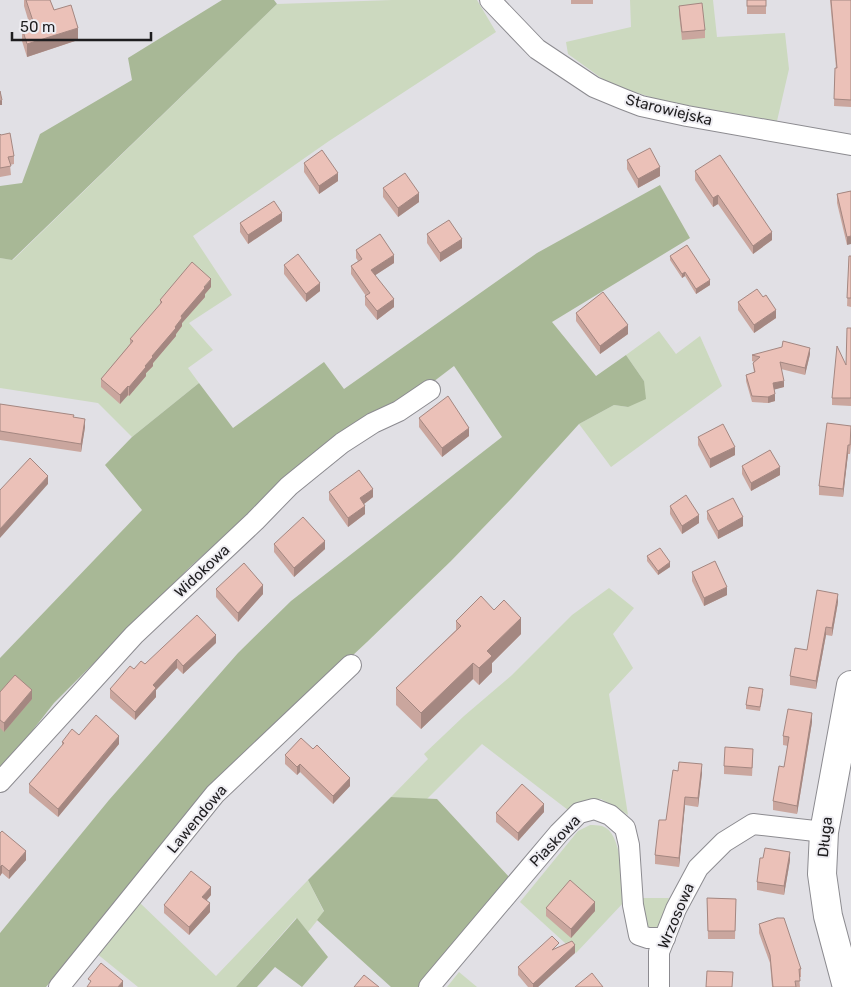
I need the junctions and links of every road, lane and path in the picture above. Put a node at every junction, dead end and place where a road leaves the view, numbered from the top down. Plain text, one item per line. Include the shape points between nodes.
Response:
1 (490, 0) edge
2 (851, 145) edge
3 (430, 390) dead end
4 (351, 665) dead end
5 (851, 685) edge
6 (0, 782) edge
7 (824, 832) junction
8 (665, 938) junction
9 (59, 987) edge
10 (429, 987) edge
11 (659, 987) edge
12 (847, 987) edge

1 - 2 street, Starowiejska via 537,49 594,87 640,106
3 - 6 street, Widokowa via 342,443 289,486 134,636
4 - 9 street, Lawendowa via 215,794
5 - 7 street, Długa
7 - 8 street, Wrzosowa via 753,824 724,842 698,868 676,908
7 - 12 street, Długa via 822,874 825,897
8 - 10 street, Piaskowa via 639,935 625,828 610,815 594,809 579,814 559,833
8 - 11 street, Wrzosowa via 659,952

